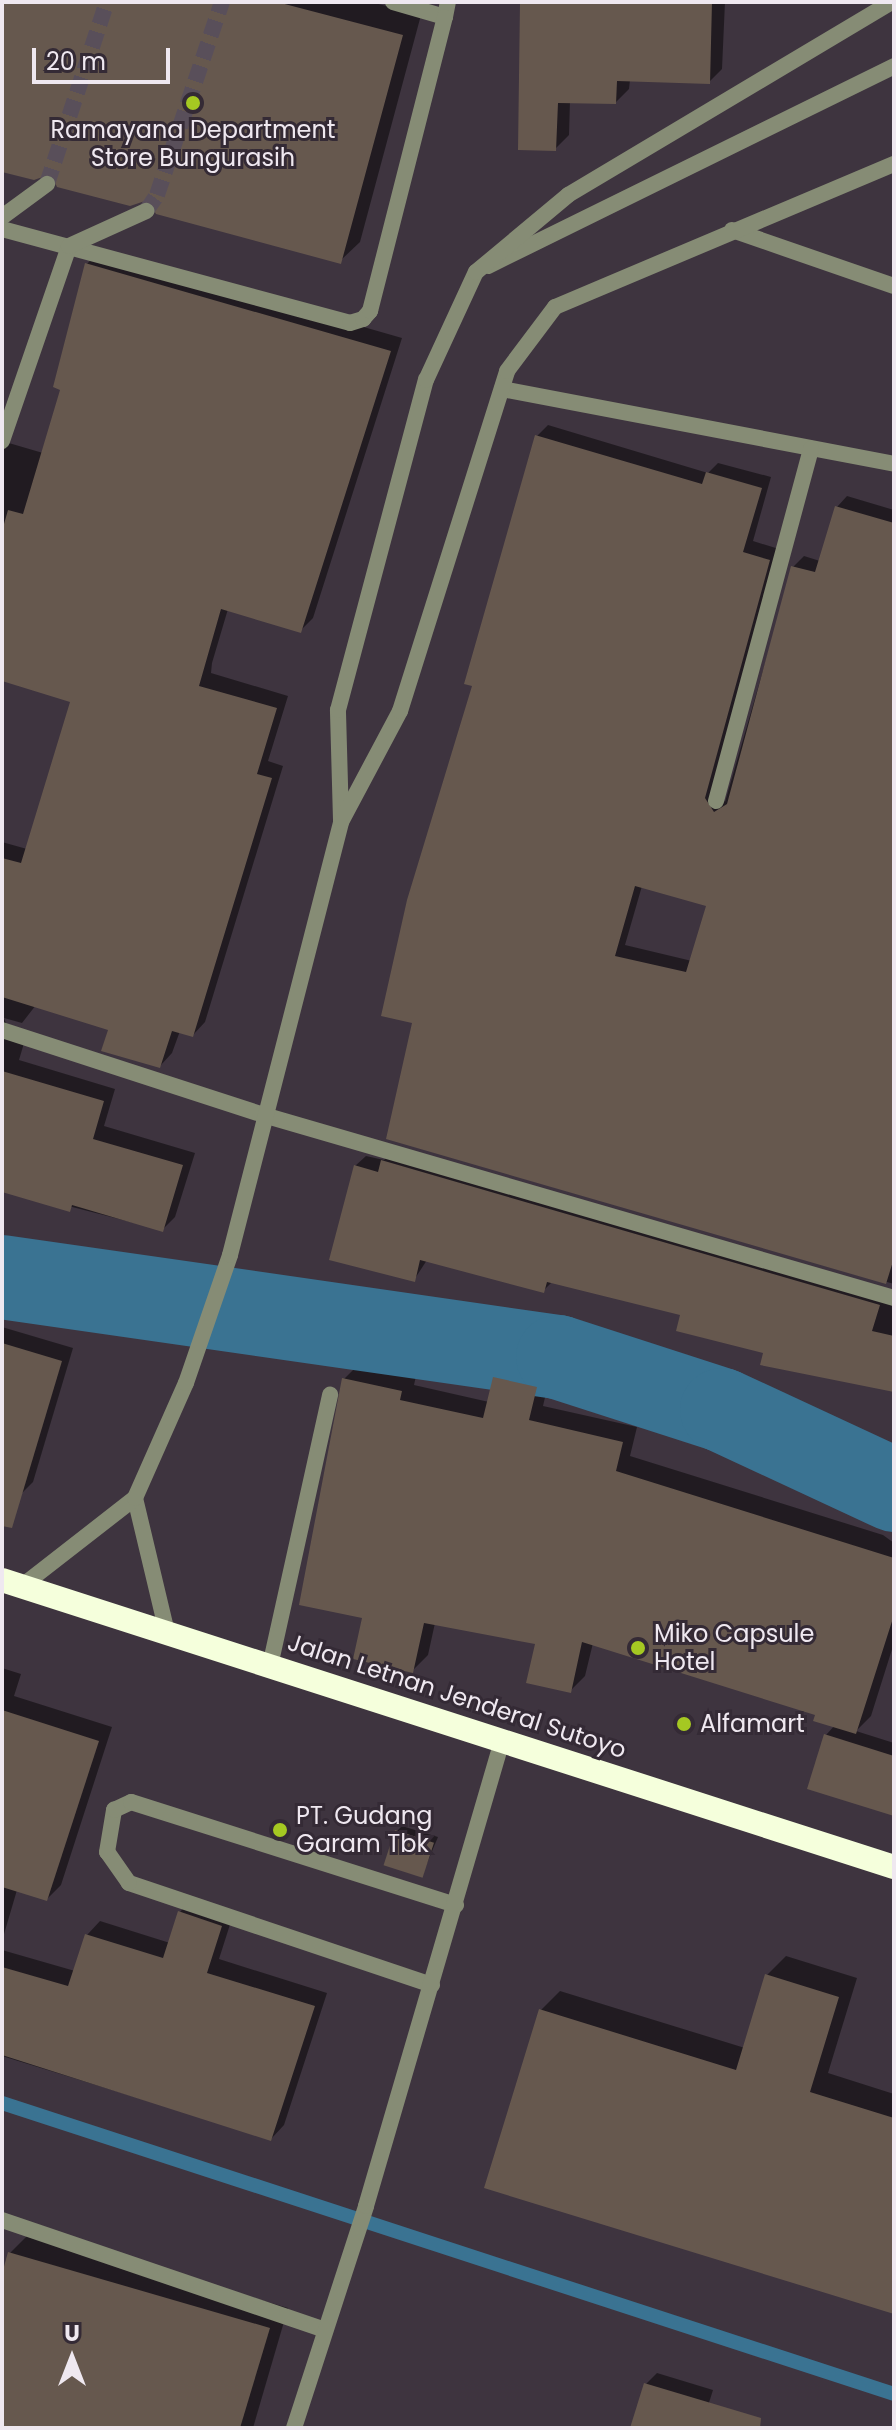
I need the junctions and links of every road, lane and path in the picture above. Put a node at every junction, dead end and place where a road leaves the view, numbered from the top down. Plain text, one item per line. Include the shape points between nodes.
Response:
1 (393, 2) edge
2 (892, 2) edge
3 (446, 10) edge
4 (894, 66) edge
5 (894, 164) edge
6 (47, 184) tunnel mouth
7 (146, 211) tunnel mouth
8 (2, 217) edge
9 (2, 229) edge
10 (732, 230) junction
11 (69, 246) junction
12 (476, 272) junction
13 (894, 286) edge
14 (502, 389) junction
15 (2, 441) edge
16 (811, 449) junction
17 (894, 464) edge
18 (716, 801) dead end
19 (341, 822) junction
20 (2, 1030) edge
21 (267, 1116) junction
22 (894, 1298) edge
23 (330, 1395) dead end
24 (135, 1498) junction
25 (12, 1583) edge
26 (167, 1632) junction
27 (270, 1666) junction
28 (502, 1740) junction
29 (894, 1867) edge
30 (456, 1905) junction
31 (432, 1985) junction
32 (2, 2220) edge
33 (325, 2330) junction
34 (294, 2428) edge

1 - 3 street
2 - 12 street via 568,195
3 - 11 street via 370,311 363,319 350,323
4 - 12 street
5 - 10 street
6 - 8 street
7 - 11 street
9 - 11 street
10 - 13 street
10 - 14 street via 555,307 507,371
11 - 15 street
12 - 19 street via 426,380 338,710
14 - 16 street
14 - 19 street via 400,711
16 - 17 street
16 - 18 street
19 - 21 street
20 - 21 street
21 - 22 street
21 - 24 street via 230,1255 186,1383
23 - 27 street
24 - 25 street
24 - 26 street
25 - 26 highway, Jalan Letnan Jenderal Sutoyo
26 - 27 highway, Jalan Letnan Jenderal Sutoyo
27 - 28 highway, Jalan Letnan Jenderal Sutoyo
28 - 29 highway, Jalan Letnan Jenderal Sutoyo
28 - 30 street
30 - 31 street
30 - 31 street via 131,1802 114,1810 107,1852 129,1883
31 - 33 street
32 - 33 street
33 - 34 street

